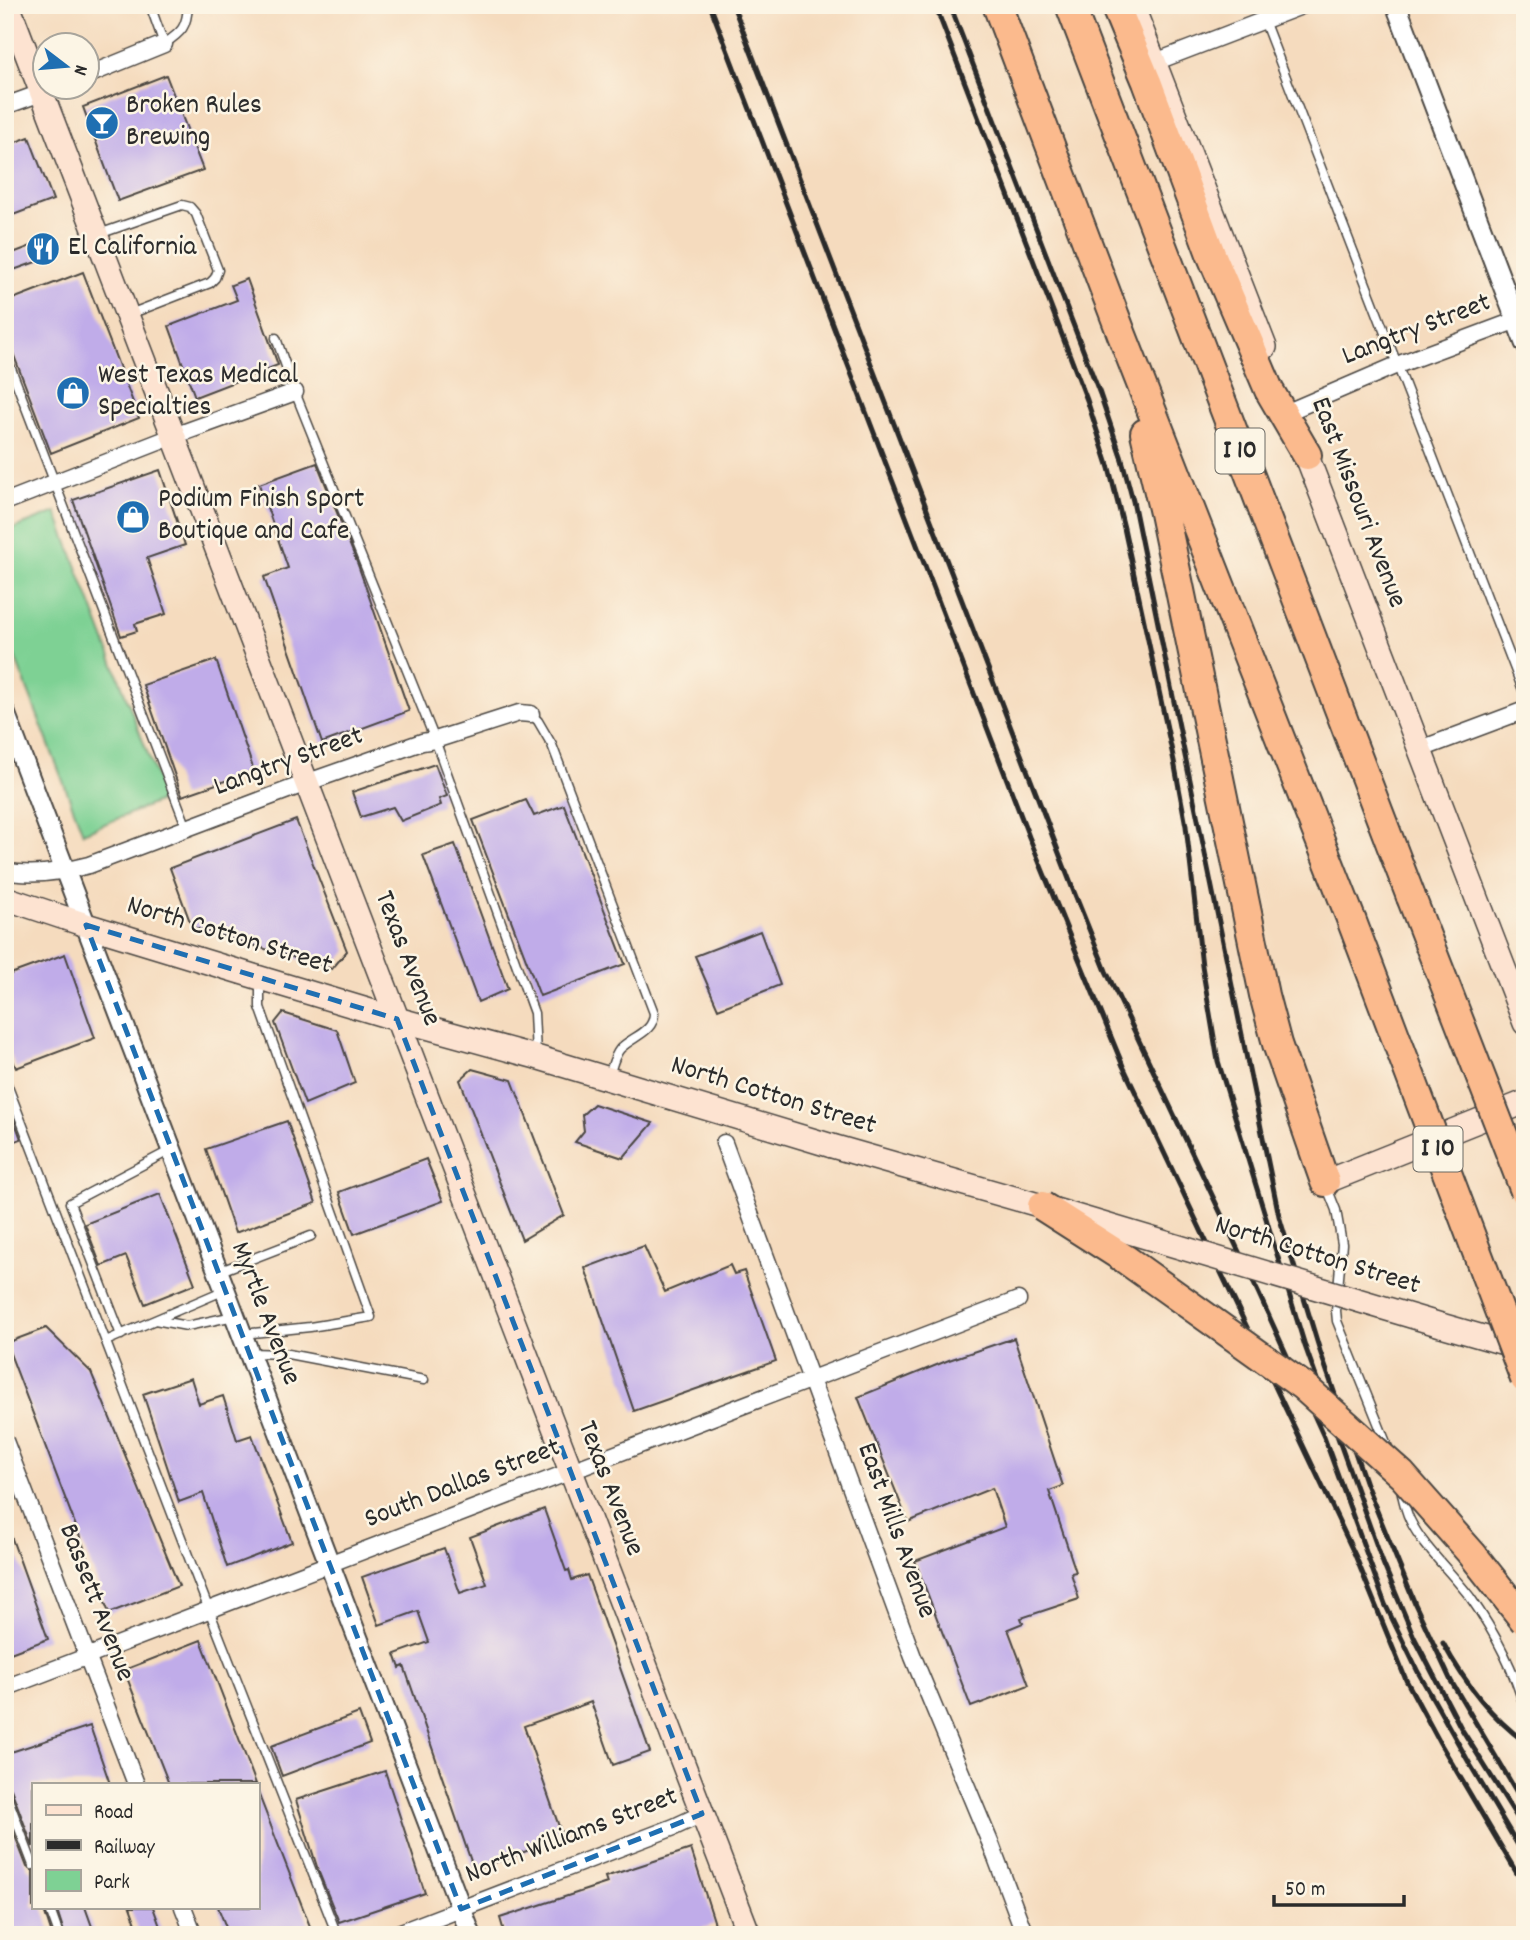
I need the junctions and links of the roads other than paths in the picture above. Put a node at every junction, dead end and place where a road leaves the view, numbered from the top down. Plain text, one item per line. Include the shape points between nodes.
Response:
1 (8, 5) edge
2 (150, 5) edge
3 (188, 5) edge
4 (997, 5) edge
5 (1070, 5) edge
6 (1115, 5) edge
7 (1132, 5) edge
8 (1304, 5) edge
9 (1396, 5) edge
10 (1261, 13) edge
11 (164, 44) junction
12 (32, 56) edge
13 (1155, 62) junction
14 (102, 69) edge
15 (32, 96) edge
16 (52, 102) edge
17 (5, 106) edge
18 (97, 235) junction
19 (128, 315) junction
20 (1520, 319) edge
21 (1122, 335) junction
22 (276, 338) dead end
23 (1525, 343) edge
24 (5, 353) edge
25 (1397, 365) junction
26 (295, 392) junction
27 (1290, 411) junction
28 (174, 436) junction
29 (1307, 455) junction
30 (55, 484) junction
31 (5, 502) edge
32 (1525, 695) edge
33 (1525, 710) edge
34 (5, 713) edge
35 (531, 714) joint
36 (435, 740) junction
37 (1421, 749) junction
38 (307, 783) junction
39 (187, 828) junction
40 (5, 871) edge
41 (67, 871) junction
42 (5, 898) edge
43 (86, 925) junction
44 (260, 978) junction
45 (397, 1019) junction
46 (1525, 1023) edge
47 (536, 1057) junction
48 (5, 1079) edge
49 (608, 1079) junction
50 (1525, 1102) edge
51 (724, 1143) dead end
52 (171, 1150) junction
53 (1325, 1182) junction
54 (1525, 1191) edge
55 (1042, 1206) junction
56 (311, 1236) dead end
57 (222, 1281) junction
58 (1018, 1300) dead end
59 (234, 1316) junction
60 (155, 1320) junction
61 (242, 1334) junction
62 (121, 1335) junction
63 (106, 1341) junction
64 (1525, 1349) edge
65 (249, 1353) junction
66 (1525, 1379) edge
67 (424, 1380) dead end
68 (811, 1381) junction
69 (5, 1441) edge
70 (571, 1472) junction
71 (329, 1564) junction
72 (209, 1610) junction
73 (1525, 1621) edge
74 (88, 1657) junction
75 (5, 1688) edge
76 (1525, 1709) edge
77 (136, 1783) edge
78 (5, 1791) edge
79 (702, 1814) junction
80 (32, 1862) edge
81 (50, 1909) edge
82 (184, 1909) edge
83 (461, 1909) junction
84 (59, 1935) edge
85 (194, 1935) edge
86 (337, 1935) edge
87 (393, 1935) edge
88 (471, 1935) edge
89 (749, 1935) edge
90 (1025, 1935) edge

1 - 12 main road, Texas Avenue
2 - 11 lane
3 - 11 lane via 181,33
4 - 21 highway, I 10
5 - 54 highway, I 10, bridge
6 - 29 highway via 1264,379
7 - 13 main road, East Missouri Avenue
8 - 10 street
9 - 20 street
10 - 13 street
10 - 25 lane
11 - 14 street
13 - 27 main road, East Missouri Avenue
15 - 17 street
16 - 18 main road, Texas Avenue
18 - 19 main road, Texas Avenue
18 - 19 lane via 182,205 190,207 218,270 210,284
19 - 28 main road, Texas Avenue
20 - 23 street
20 - 25 street, Langtry Street
21 - 53 highway via 1164,513 1264,995
21 - 66 highway, I 10, bridge
22 - 26 lane
24 - 30 lane
25 - 27 street, Langtry Street
25 - 32 lane
26 - 28 street
26 - 36 lane
27 - 29 main road, East Missouri Avenue
28 - 30 street
28 - 38 main road, Texas Avenue
29 - 37 main road, East Missouri Avenue
30 - 31 street
30 - 39 lane
33 - 37 street
34 - 41 street, Myrtle Avenue
35 - 36 street, Langtry Street via 519,713
35 - 49 lane via 552,746 654,1013 649,1028 620,1048
36 - 38 street, Langtry Street
36 - 47 lane via 534,1013
37 - 46 main road, East Missouri Avenue
38 - 39 street, Langtry Street
38 - 45 main road, Texas Avenue
39 - 41 street, Langtry Street
40 - 41 street
41 - 43 street, Myrtle Avenue
42 - 43 main road, North Cotton Street
43 - 44 main road, North Cotton Street
43 - 52 street, Myrtle Avenue
44 - 45 main road, North Cotton Street
44 - 61 lane via 260,1007 371,1317
45 - 47 main road, North Cotton Street
45 - 70 main road, Texas Avenue
47 - 49 main road, North Cotton Street
48 - 63 lane
49 - 55 main road, North Cotton Street, bridge
50 - 53 main road
51 - 68 street, East Mills Avenue
52 - 57 street, Myrtle Avenue
52 - 62 lane via 70,1203
53 - 76 lane via 1342,1244 1337,1321 1388,1447 1410,1522 1484,1618 1511,1669
55 - 64 main road, North Cotton Street, bridge
55 - 73 highway, bridge via 1303,1386 1402,1475
56 - 57 lane
57 - 59 street, Myrtle Avenue
57 - 60 lane
58 - 68 street, South Dallas Street
59 - 60 lane via 187,1326
59 - 61 street, Myrtle Avenue
60 - 62 lane
61 - 65 street, Myrtle Avenue
62 - 63 lane
63 - 72 lane
65 - 67 lane via 288,1354
65 - 71 street, Myrtle Avenue
68 - 70 street, South Dallas Street
68 - 90 street, East Mills Avenue via 913,1657
69 - 74 street, Bassett Avenue
70 - 71 street, South Dallas Street
70 - 79 main road, Texas Avenue
71 - 72 street, South Dallas Street
71 - 83 street, Myrtle Avenue
72 - 74 street, South Dallas Street
72 - 86 lane
74 - 75 street, South Dallas Street
74 - 77 street, Bassett Avenue
78 - 80 lane
79 - 83 street, North Williams Street
79 - 89 main road, Texas Avenue
81 - 84 lane
82 - 85 street
83 - 87 street, North Williams Street
83 - 88 street, Myrtle Avenue

